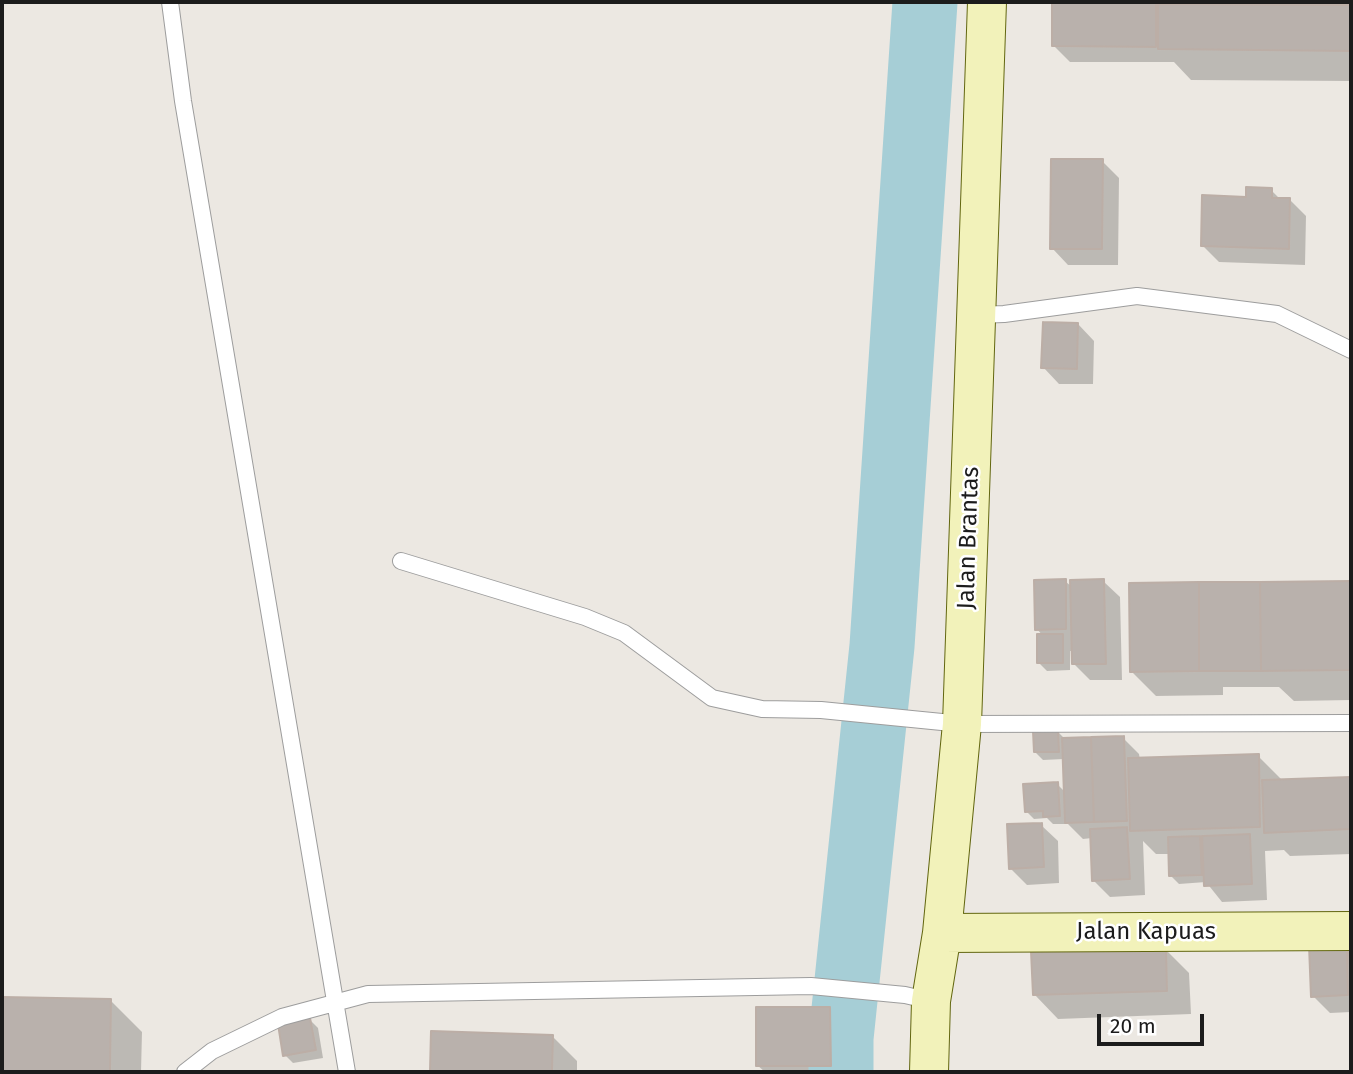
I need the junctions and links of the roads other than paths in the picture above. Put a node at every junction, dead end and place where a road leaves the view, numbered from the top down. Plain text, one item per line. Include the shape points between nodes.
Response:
1 (170, 2) edge
2 (987, 2) edge
3 (978, 314) junction
4 (1351, 350) edge
5 (401, 561) dead end
6 (1351, 723) edge
7 (962, 724) junction
8 (1351, 931) edge
9 (942, 933) junction
10 (918, 998) junction
11 (333, 1002) junction
12 (185, 1072) edge
13 (347, 1072) edge
14 (929, 1072) edge

1 - 11 lane
2 - 3 main road, Jalan Brantas
3 - 4 lane via 1137,296 1277,314
3 - 7 main road, Jalan Brantas
5 - 7 lane via 624,633 712,698 762,709
6 - 7 lane
7 - 9 main road, Jalan Brantas
8 - 9 main road, Jalan Kapuas
9 - 10 main road, Jalan Brantas
10 - 11 lane via 811,986 368,994
10 - 14 main road, Jalan Brantas
11 - 12 lane via 251,1031 212,1051
11 - 13 lane

